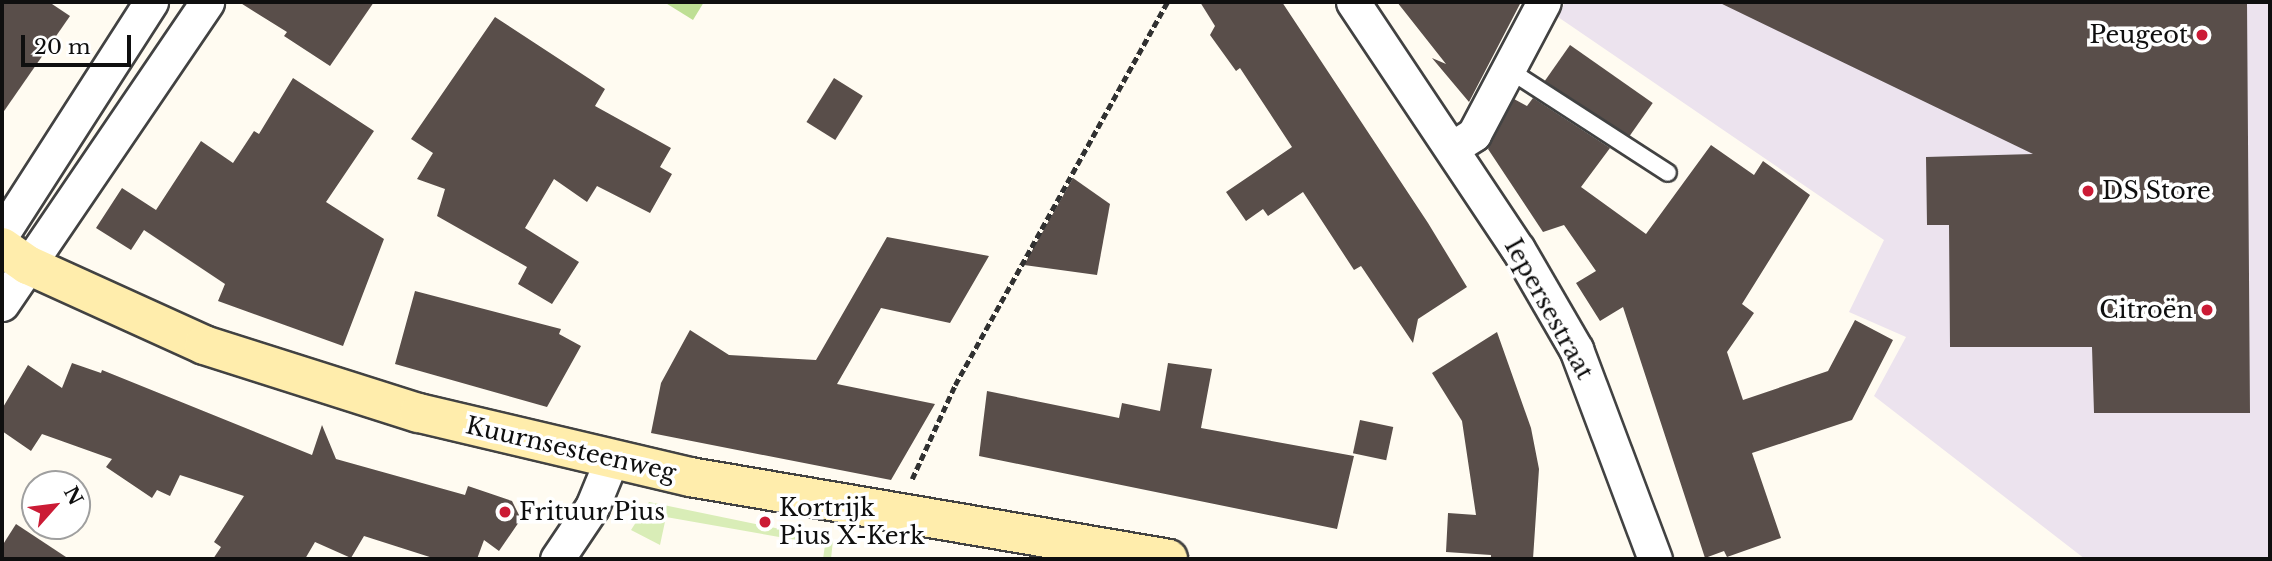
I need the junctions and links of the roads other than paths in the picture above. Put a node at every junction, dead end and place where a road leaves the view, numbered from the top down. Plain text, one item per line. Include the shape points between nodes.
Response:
1 (151, 2) edge
2 (207, 2) edge
3 (1353, 2) edge
4 (1544, 2) edge
5 (1509, 71) junction
6 (1452, 148) junction
7 (1668, 173) dead end
8 (2, 234) edge
9 (15, 256) edge
10 (2, 304) edge
11 (611, 461) junction
12 (557, 559) edge
13 (1168, 559) edge
14 (1655, 559) edge

1 - 8 street
2 - 9 street
3 - 6 street, Iepersestraat
4 - 5 street
5 - 6 street via 1474,134
5 - 7 lane
6 - 14 street, Iepersestraat via 1576,349
9 - 10 street
9 - 11 street, Kuurnsesteenweg via 204,345 419,413
11 - 12 street via 592,507
11 - 13 street, Kuurnsesteenweg

